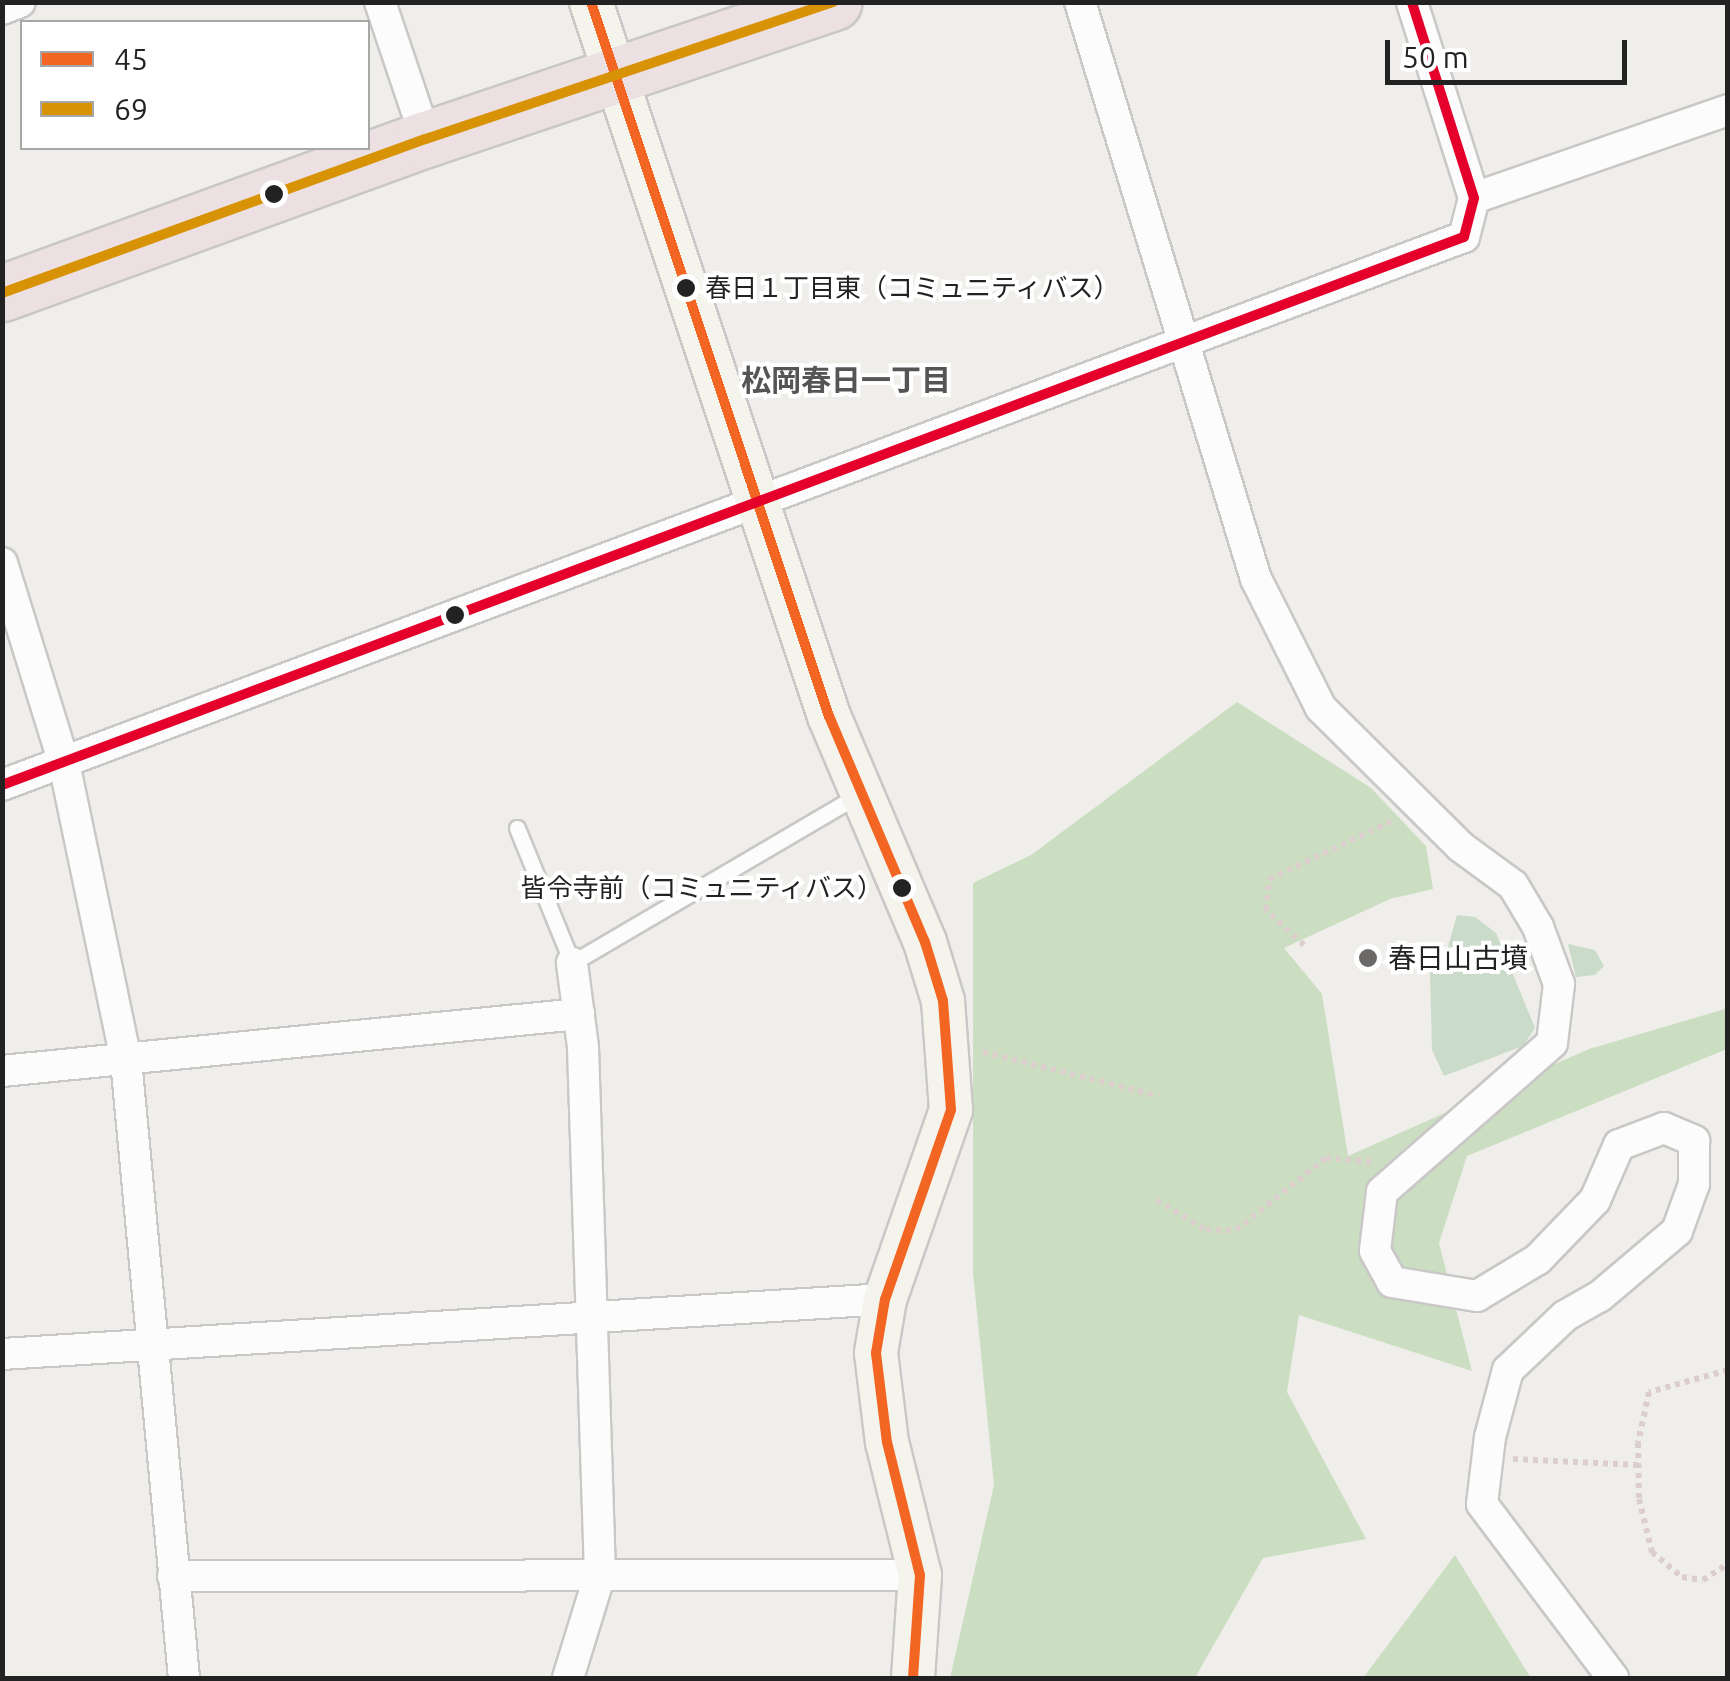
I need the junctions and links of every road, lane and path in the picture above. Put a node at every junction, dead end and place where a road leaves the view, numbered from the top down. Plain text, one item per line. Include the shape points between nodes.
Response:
1 (20, 2) edge
2 (380, 2) edge
3 (591, 2) edge
4 (834, 2) edge
5 (1080, 2) edge
6 (1412, 2) edge
7 (2, 9) edge
8 (614, 78) junction
9 (1728, 110) edge
10 (426, 139) junction
11 (1474, 198) junction
12 (2, 292) edge
13 (1184, 342) junction
14 (756, 502) junction
15 (2, 563) edge
16 (64, 763) junction
17 (2, 785) edge
18 (862, 793) junction
19 (1420, 807) junction
20 (518, 828) dead end
21 (1304, 945) dead end
22 (572, 962) junction
23 (580, 1014) junction
24 (949, 1041) junction
25 (126, 1060) junction
26 (2, 1070) edge
27 (1159, 1096) dead end
28 (1400, 1177) junction
29 (1157, 1200) dead end
30 (885, 1299) junction
31 (588, 1321) junction
32 (152, 1346) junction
33 (2, 1354) edge
34 (1728, 1370) edge
35 (1487, 1458) junction
36 (1638, 1465) junction
37 (1728, 1564) edge
38 (600, 1574) junction
39 (920, 1575) junction
40 (173, 1576) junction
41 (184, 1678) edge
42 (568, 1678) edge
43 (913, 1678) edge
44 (1614, 1678) edge

1 - 7 street
2 - 10 street
3 - 8 main road
4 - 8 highway
5 - 13 street
6 - 11 street
8 - 10 highway
8 - 14 main road
9 - 11 street
10 - 12 highway
11 - 13 street via 1464,237
13 - 14 street
13 - 19 street via 1256,579 1321,708
14 - 16 street
14 - 18 main road
15 - 16 street
16 - 17 street
16 - 25 street
18 - 22 lane
18 - 24 main road via 925,942
19 - 21 path via 1269,879 1266,910
19 - 28 street via 1461,848 1514,885 1559,984 1552,1043
20 - 22 lane
22 - 23 street
23 - 25 street
23 - 31 street
24 - 27 path via 1070,1078
24 - 30 main road via 951,1110 943,1144
25 - 26 street
25 - 32 street
28 - 29 path via 1361,1158 1326,1158 1236,1230 1206,1230
28 - 35 street via 1382,1192 1374,1218 1375,1251 1392,1282 1477,1296 1538,1260 1596,1200 1620,1146 1664,1128 1694,1140 1694,1184 1677,1231 1600,1296 1565,1316 1508,1370
30 - 31 street
30 - 39 main road via 876,1352 878,1397
31 - 32 street
31 - 38 street
32 - 33 street
32 - 40 street
34 - 36 path via 1649,1392
35 - 36 path
35 - 44 street via 1482,1504
36 - 37 path via 1652,1552 1682,1578 1703,1580
38 - 39 street
38 - 40 street
38 - 42 street
39 - 43 main road
40 - 41 street

